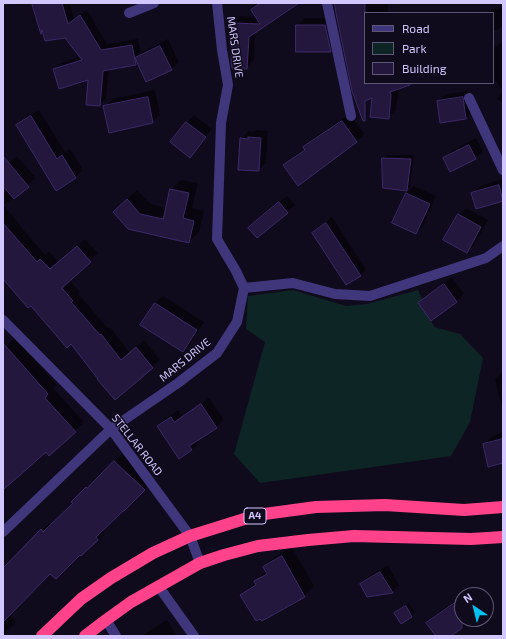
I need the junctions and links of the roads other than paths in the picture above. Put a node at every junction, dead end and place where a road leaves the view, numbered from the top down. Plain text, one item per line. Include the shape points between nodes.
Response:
1 (154, 3) edge
2 (217, 3) edge
3 (327, 3) edge
4 (129, 13) dead end
5 (469, 98) dead end
6 (351, 116) dead end
7 (503, 170) edge
8 (503, 246) edge
9 (244, 288) junction
10 (3, 320) edge
11 (111, 429) junction
12 (503, 507) edge
13 (3, 532) edge
14 (190, 536) junction
15 (503, 537) edge
16 (200, 563) junction
17 (159, 587) junction
18 (106, 620) junction
19 (42, 636) edge
20 (85, 636) edge
21 (116, 636) edge
22 (194, 636) edge

1 - 4 street
2 - 9 street, MARS DRIVE via 228,85 221,123 217,239
3 - 6 street
5 - 7 street
8 - 9 street via 486,258 370,296 335,294 293,283
9 - 11 street, MARS DRIVE via 237,322 217,352 178,383
10 - 11 street, STELLAR ROAD
11 - 13 street, MARS DRIVE
11 - 14 street, STELLAR ROAD
12 - 14 highway, A4 via 464,510 385,505 316,507 257,515
14 - 16 street, STELLAR ROAD
14 - 19 highway, A4 via 152,553 80,599
15 - 16 highway via 471,539 354,536 258,546
16 - 17 highway
17 - 18 highway via 131,602
17 - 22 street
18 - 20 highway
18 - 21 street

